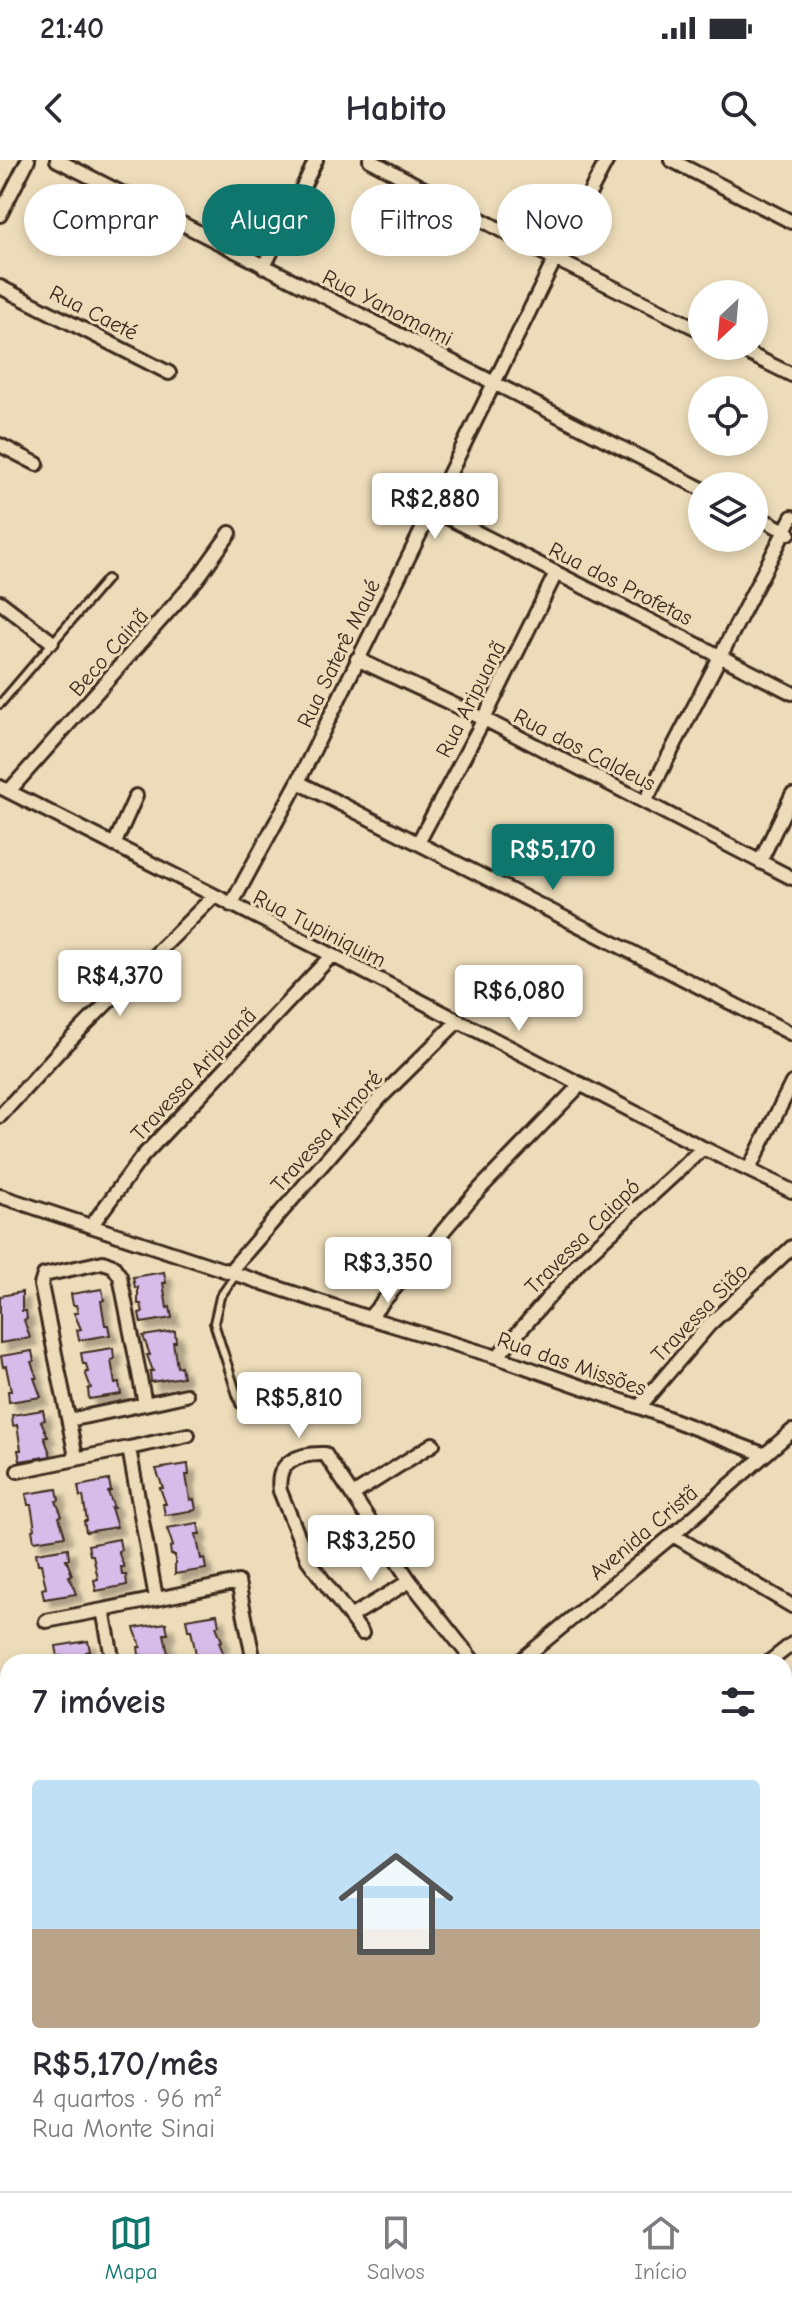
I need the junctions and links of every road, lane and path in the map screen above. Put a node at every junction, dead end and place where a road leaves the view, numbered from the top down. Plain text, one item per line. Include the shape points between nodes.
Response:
1 (28, 160) edge
2 (57, 160) edge
3 (316, 160) edge
4 (370, 160) edge
5 (607, 160) edge
6 (671, 160) edge
7 (0, 215) edge
8 (792, 222) edge
9 (555, 259) junction
10 (264, 267) junction
11 (0, 287) edge
12 (688, 324) edge
13 (761, 360) edge
14 (169, 373) dead end
15 (792, 375) edge
16 (494, 383) junction
17 (0, 445) edge
18 (37, 464) dead end
19 (688, 482) edge
20 (431, 509) junction
21 (792, 517) edge
22 (768, 522) edge
23 (230, 533) dead end
24 (788, 533) edge
25 (556, 573) junction
26 (107, 579) dead end
27 (0, 602) edge
28 (52, 642) junction
29 (720, 657) junction
30 (357, 659) junction
31 (792, 693) edge
32 (0, 704) edge
33 (484, 719) junction
34 (298, 782) junction
35 (4, 789) edge
36 (792, 795) edge
37 (136, 796) dead end
38 (645, 802) junction
39 (418, 843) junction
40 (114, 845) junction
41 (760, 862) junction
42 (792, 878) edge
43 (214, 896) junction
44 (231, 905) junction
45 (332, 955) junction
46 (457, 1022) junction
47 (792, 1034) edge
48 (792, 1083) edge
49 (581, 1084) junction
50 (0, 1116) edge
51 (703, 1148) junction
52 (749, 1169) junction
53 (792, 1191) edge
54 (0, 1196) edge
55 (91, 1226) junction
56 (792, 1247) edge
57 (233, 1272) junction
58 (369, 1318) junction
59 (497, 1357) junction
60 (186, 1395) dead end
61 (145, 1404) junction
62 (240, 1404) dead end
63 (639, 1407) junction
64 (69, 1420) junction
65 (792, 1431) edge
66 (188, 1435) dead end
67 (433, 1444) dead end
68 (129, 1448) junction
69 (763, 1454) junction
70 (76, 1457) junction
71 (18, 1471) dead end
72 (354, 1494) junction
73 (673, 1535) junction
74 (410, 1581) junction
75 (156, 1598) junction
76 (792, 1606) edge
77 (103, 1610) junction
78 (350, 1617) junction
79 (46, 1621) dead end
80 (362, 1633) dead end
81 (111, 1654) edge
82 (252, 1654) edge
83 (468, 1654) edge
84 (529, 1654) edge

1 - 7 street
2 - 10 street, Rua Yanomami
3 - 10 street
4 - 9 street
5 - 9 street, Rua Saterê Maué
6 - 8 street
9 - 12 street
9 - 16 street, Rua Saterê Maué
10 - 16 street, Rua Yanomami
11 - 14 street, Rua Caeté
13 - 15 street
16 - 19 street, Rua Yanomami
16 - 20 street, Rua Saterê Maué
17 - 18 street
20 - 25 street, Rua dos Profetas
20 - 30 street, Rua Saterê Maué
21 - 24 street
22 - 24 street
23 - 35 street, Beco Cainã via 197,579
24 - 29 street
25 - 29 street, Rua dos Profetas
25 - 33 street, Rua Aripuanã
26 - 28 lane
27 - 28 street
28 - 32 lane
29 - 31 street, Rua dos Profetas
29 - 38 street
30 - 33 street, Rua dos Caldeus
30 - 34 street, Rua Saterê Maué
33 - 38 street, Rua dos Caldeus
33 - 39 street, Rua Aripuanã
34 - 39 street
34 - 44 street, Rua Saterê Maué
35 - 40 street, Rua Tupiniquim
36 - 41 street
37 - 40 street
38 - 41 street, Rua dos Caldeus
39 - 47 street
40 - 43 street, Rua Tupiniquim
41 - 42 street, Rua dos Caldeus
43 - 44 street, Rua Tupiniquim
43 - 50 street
44 - 45 street, Rua Tupiniquim
45 - 46 street, Rua Tupiniquim
45 - 55 street, Travessa Aripuanã via 142,1157
46 - 49 street, Rua Tupiniquim
46 - 57 street, Travessa Aimoré via 380,1098
48 - 52 street
49 - 51 street, Rua Tupiniquim
49 - 58 street via 473,1196
51 - 52 street, Rua Tupiniquim
51 - 59 street, Travessa Caiapó via 580,1261
52 - 53 street, Rua Tupiniquim
54 - 55 street, Rua das Missões
55 - 57 street, Rua das Missões
56 - 63 street, Travessa Sião via 709,1325
57 - 58 street, Rua das Missões
57 - 62 lane via 214,1323
58 - 59 street, Rua das Missões
59 - 63 street, Rua das Missões
60 - 61 street
61 - 64 street
61 - 64 street via 120,1276 103,1262 53,1271 44,1275 41,1285
63 - 69 street, Rua das Missões
64 - 70 street
65 - 69 street, Avenida Cristã
66 - 68 street
67 - 72 street
68 - 70 street
68 - 75 street
69 - 73 street, Avenida Cristã
70 - 71 street
72 - 74 street
72 - 78 street via 325,1454 281,1468 280,1491 308,1560
73 - 76 street
73 - 84 street, Avenida Cristã
74 - 78 street
74 - 83 street
75 - 77 street
75 - 82 street via 238,1582
77 - 79 street
77 - 81 street
78 - 80 street

